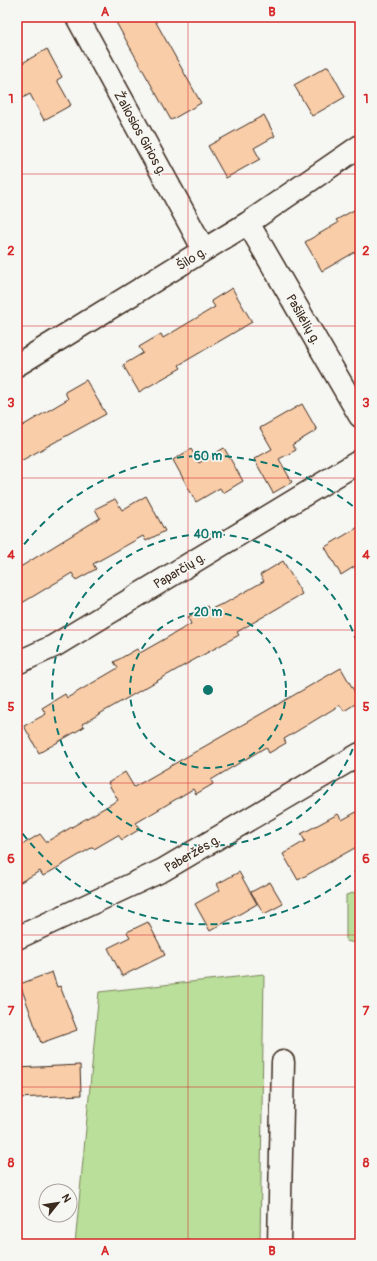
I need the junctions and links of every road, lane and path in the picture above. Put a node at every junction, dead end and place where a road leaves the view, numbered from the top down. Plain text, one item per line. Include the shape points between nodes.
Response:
1 (77, 17) edge
2 (360, 146) edge
3 (248, 223) junction
4 (204, 250) junction
5 (17, 365) edge
6 (360, 416) edge
7 (360, 461) edge
8 (17, 663) edge
9 (360, 754) edge
10 (17, 938) edge
11 (283, 1062) dead end
12 (279, 1244) edge

1 - 4 street, Žaliosios Girios g.
2 - 3 street, Šilo g.
3 - 4 street, Šilo g.
3 - 6 street, Pašilėlių g.
4 - 5 street, Šilo g.
7 - 8 street, Paparčių g. via 54,646
9 - 10 street, Paberžės g. via 163,870
11 - 12 street

